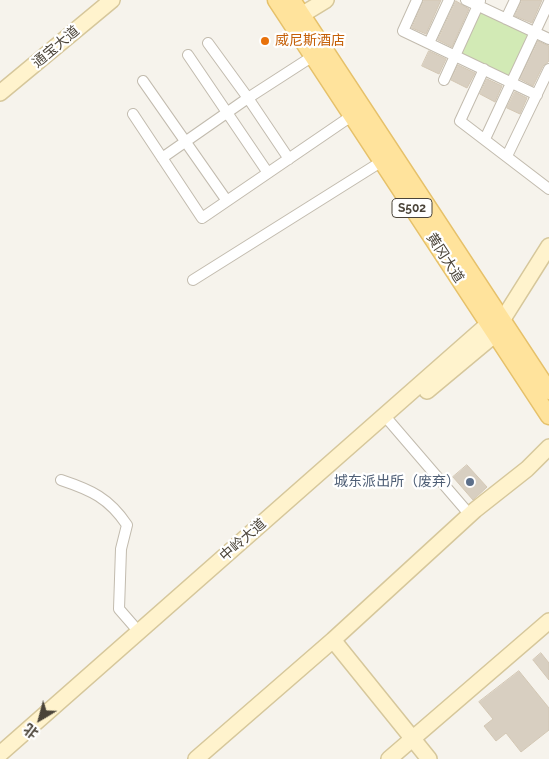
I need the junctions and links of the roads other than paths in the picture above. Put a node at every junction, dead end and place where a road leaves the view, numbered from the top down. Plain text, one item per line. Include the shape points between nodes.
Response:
1 (112, 0) edge
2 (276, 0) edge
3 (292, 0) edge
4 (326, 0) edge
5 (417, 0) edge
6 (449, 0) edge
7 (466, 0) edge
8 (515, 0) edge
9 (549, 2) edge
10 (479, 3) edge
11 (308, 11) dead end
12 (506, 19) junction
13 (535, 32) junction
14 (549, 39) edge
15 (208, 43) dead end
16 (429, 43) junction
17 (188, 55) dead end
18 (455, 55) junction
19 (310, 58) dead end
20 (484, 69) junction
21 (549, 69) edge
22 (444, 80) dead end
23 (143, 81) dead end
24 (512, 82) junction
25 (0, 93) edge
26 (537, 95) junction
27 (248, 98) junction
28 (227, 113) junction
29 (133, 114) dead end
30 (347, 119) dead end
31 (484, 139) junction
32 (185, 141) junction
33 (507, 156) junction
34 (162, 158) junction
35 (289, 159) junction
36 (376, 165) dead end
37 (268, 173) junction
38 (549, 189) edge
39 (227, 201) junction
40 (549, 246) edge
41 (193, 280) dead end
42 (502, 319) dead end
43 (489, 331) dead end
44 (549, 392) edge
45 (549, 416) edge
46 (387, 419) junction
47 (549, 447) edge
48 (61, 480) dead end
49 (470, 515) junction
50 (549, 621) edge
51 (139, 632) junction
52 (333, 640) junction
53 (412, 739) junction
54 (0, 754) edge
55 (9, 759) edge
56 (196, 759) edge
57 (389, 759) edge
58 (428, 759) edge

1 - 25 main road, 通宝大道
2 - 45 main road, 黄冈大道 / S502
3 - 44 main road, 黄冈大道 / S502
4 - 11 main road
5 - 16 street via 403,31
6 - 16 street
7 - 10 street
8 - 12 street
9 - 13 street
10 - 12 street
10 - 18 street
12 - 13 street
13 - 14 street
13 - 24 street
15 - 27 street
16 - 18 street
17 - 28 street
18 - 20 street
18 - 22 street
19 - 27 street
20 - 24 street
20 - 31 street via 460,121
21 - 26 street
23 - 32 street
24 - 26 street
24 - 31 street
26 - 33 street
27 - 28 street
27 - 35 street
28 - 32 street
28 - 37 street
29 - 34 street
30 - 35 street
31 - 33 street
32 - 34 street
32 - 39 street
33 - 38 street
34 - 39 street via 202,218
35 - 37 street
36 - 41 street
37 - 39 street
40 - 42 main road
43 - 46 main road, 中岭大道
46 - 49 street
46 - 51 main road, 中岭大道
46 - 55 main road, 中岭大道
47 - 49 main road
48 - 51 street via 91,490 118,510 127,525 121,549 119,609
49 - 52 main road
50 - 53 main road
51 - 54 main road, 中岭大道
52 - 53 main road
52 - 56 main road
53 - 57 main road
53 - 58 main road

